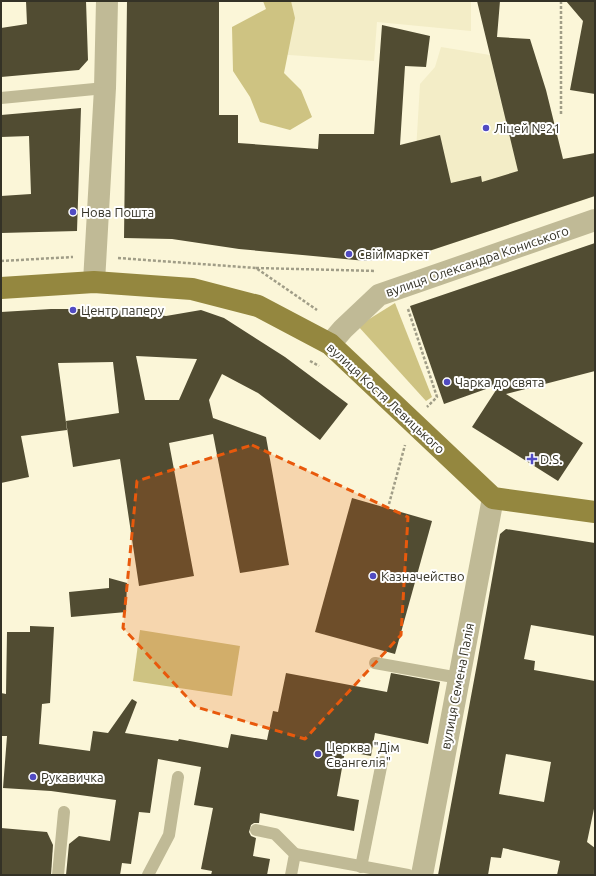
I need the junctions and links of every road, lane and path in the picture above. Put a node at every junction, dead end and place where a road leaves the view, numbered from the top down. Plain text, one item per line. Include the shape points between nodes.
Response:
1 (107, 1) edge
2 (561, 1) edge
3 (105, 88) junction
4 (1, 98) edge
5 (561, 114) dead end
6 (595, 220) edge
7 (75, 257) dead end
8 (1, 260) edge
9 (256, 268) dead end
10 (381, 271) dead end
11 (94, 282) junction
12 (1, 288) edge
13 (407, 307) dead end
14 (330, 344) junction
15 (305, 358) dead end
16 (324, 370) dead end
17 (426, 408) dead end
18 (411, 448) dead end
19 (493, 498) junction
20 (389, 504) dead end
21 (595, 512) edge
22 (375, 663) dead end
23 (459, 678) junction
24 (382, 762) dead end
25 (178, 777) dead end
26 (64, 812) dead end
27 (256, 830) dead end
28 (295, 854) junction
29 (361, 867) junction
30 (58, 875) edge
31 (148, 875) edge
32 (291, 875) edge
33 (408, 875) edge
34 (422, 875) edge

1 - 3 street
2 - 5 path
3 - 4 lane
3 - 11 street
6 - 14 street, вулиця Олександра Кониського via 379,295
7 - 8 path
9 - 10 path
11 - 12 main road, вулиця Костя Левицького
11 - 14 main road, вулиця Костя Левицького via 192,289 258,306
13 - 17 path via 438,397
14 - 19 main road, вулиця Костя Левицького
15 - 16 path
18 - 20 path via 405,443
19 - 21 main road
19 - 23 street, вулиця Семена Палія
22 - 23 lane
23 - 34 street, вулиця Семена Палія
24 - 29 lane
25 - 31 lane via 169,835
26 - 30 lane
27 - 28 lane via 275,834
28 - 29 lane
28 - 32 lane
29 - 33 lane

